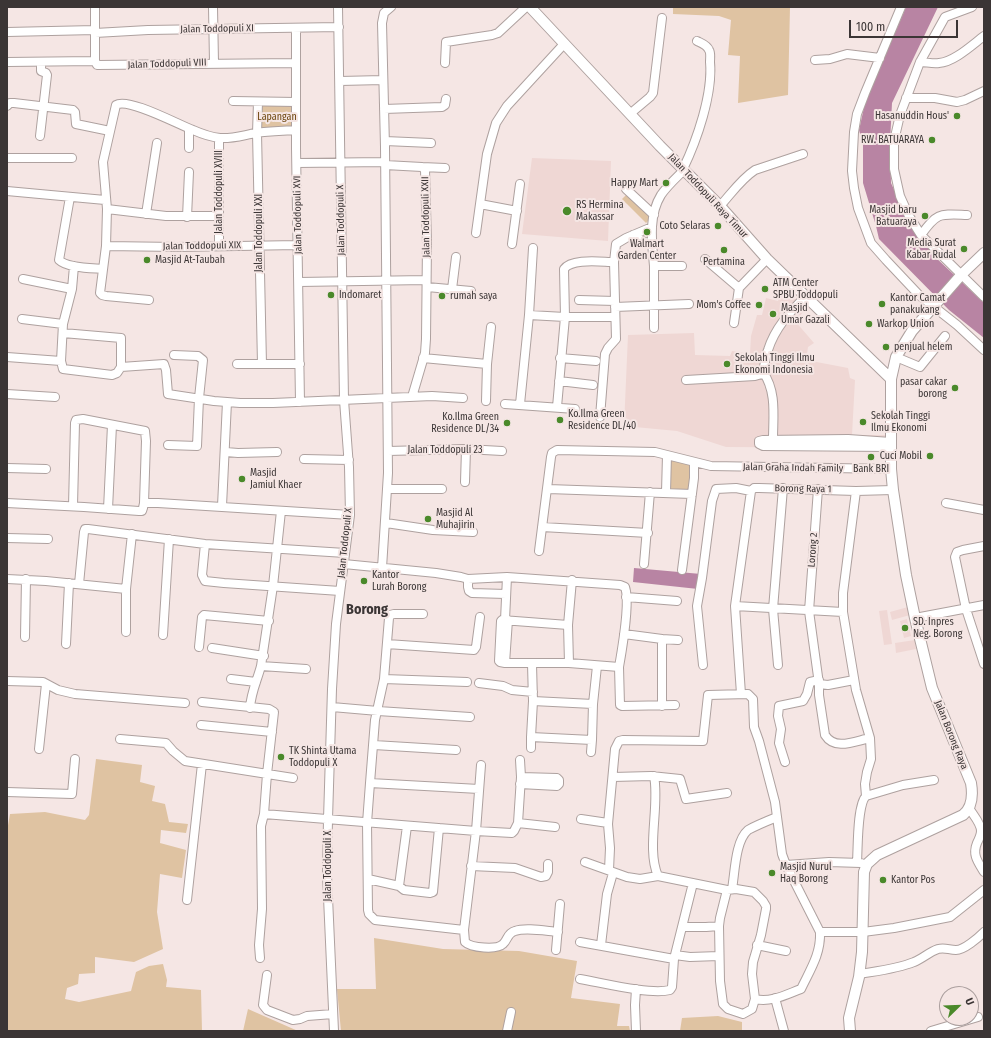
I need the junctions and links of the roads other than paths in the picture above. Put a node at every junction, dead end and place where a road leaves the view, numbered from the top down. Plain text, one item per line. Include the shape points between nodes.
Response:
1 (95, 7) edge
2 (213, 7) edge
3 (338, 7) edge
4 (391, 7) edge
5 (526, 7) edge
6 (530, 7) edge
7 (901, 7) edge
8 (972, 7) edge
9 (662, 18) dead end
10 (339, 27) junction
11 (296, 28) junction
12 (213, 29) junction
13 (95, 31) junction
14 (7, 32) edge
15 (984, 36) edge
16 (697, 41) dead end
17 (564, 44) junction
18 (880, 58) junction
19 (815, 60) dead end
20 (95, 61) junction
21 (7, 62) edge
22 (41, 62) junction
23 (296, 62) junction
24 (920, 62) junction
25 (214, 63) junction
26 (445, 63) dead end
27 (383, 80) junction
28 (340, 81) junction
29 (984, 90) edge
30 (906, 98) junction
31 (446, 99) dead end
32 (233, 101) dead end
33 (258, 102) junction
34 (296, 102) junction
35 (7, 106) edge
36 (43, 106) junction
37 (384, 109) junction
38 (631, 113) junction
39 (189, 129) junction
40 (296, 130) junction
41 (110, 131) junction
42 (257, 133) junction
43 (40, 136) dead end
44 (219, 138) junction
45 (385, 141) junction
46 (431, 143) dead end
47 (157, 144) dead end
48 (189, 148) dead end
49 (803, 154) dead end
50 (7, 158) edge
51 (72, 158) dead end
52 (297, 163) junction
53 (340, 163) junction
54 (385, 164) junction
55 (422, 168) junction
56 (445, 168) dead end
57 (683, 169) junction
58 (189, 172) dead end
59 (520, 184) dead end
60 (626, 189) dead end
61 (7, 190) edge
62 (70, 197) junction
63 (105, 200) junction
64 (480, 204) junction
65 (656, 204) junction
66 (643, 205) junction
67 (720, 206) junction
68 (107, 209) junction
69 (517, 210) junction
70 (146, 214) junction
71 (654, 215) junction
72 (967, 215) dead end
73 (219, 216) junction
74 (187, 217) junction
75 (652, 227) junction
76 (476, 233) dead end
77 (633, 235) junction
78 (921, 235) junction
79 (652, 243) junction
80 (512, 244) dead end
81 (259, 245) junction
82 (298, 245) junction
83 (106, 246) junction
84 (219, 246) junction
85 (533, 248) dead end
86 (984, 253) edge
87 (456, 257) dead end
88 (705, 259) dead end
89 (767, 259) junction
90 (614, 262) junction
91 (74, 266) junction
92 (654, 266) junction
93 (682, 266) dead end
94 (103, 269) junction
95 (964, 275) junction
96 (23, 279) dead end
97 (342, 281) junction
98 (386, 281) junction
99 (299, 282) junction
100 (427, 284) junction
101 (739, 288) junction
102 (72, 289) junction
103 (452, 289) junction
104 (471, 291) dead end
105 (805, 297) junction
106 (984, 297) edge
107 (150, 300) dead end
108 (579, 300) dead end
109 (615, 304) junction
110 (689, 304) dead end
111 (654, 305) junction
112 (936, 307) junction
113 (529, 315) junction
114 (564, 317) junction
115 (615, 317) junction
116 (22, 320) dead end
117 (734, 323) dead end
118 (63, 324) junction
119 (491, 327) dead end
120 (654, 328) dead end
121 (63, 333) junction
122 (945, 336) dead end
123 (984, 350) edge
124 (174, 355) dead end
125 (7, 357) edge
126 (896, 357) junction
127 (423, 358) junction
128 (560, 358) junction
129 (61, 361) junction
130 (596, 361) dead end
131 (236, 364) dead end
132 (262, 364) junction
133 (300, 364) junction
134 (487, 364) junction
135 (121, 367) junction
136 (763, 372) junction
137 (891, 379) junction
138 (686, 380) dead end
139 (559, 382) junction
140 (593, 385) dead end
141 (7, 394) edge
142 (54, 397) dead end
143 (412, 397) junction
144 (199, 398) junction
145 (463, 398) dead end
146 (388, 399) junction
147 (344, 400) junction
148 (486, 401) dead end
149 (227, 402) junction
150 (300, 402) junction
151 (505, 404) dead end
152 (520, 404) junction
153 (557, 407) junction
154 (574, 409) dead end
155 (600, 417) dead end
156 (112, 426) junction
157 (773, 440) junction
158 (891, 444) junction
159 (168, 445) dead end
160 (466, 449) junction
161 (388, 451) junction
162 (502, 451) dead end
163 (226, 452) junction
164 (277, 452) dead end
165 (667, 454) junction
166 (304, 459) dead end
167 (349, 460) junction
168 (694, 462) junction
169 (7, 468) edge
170 (46, 468) dead end
171 (891, 469) junction
172 (465, 482) dead end
173 (783, 488) junction
174 (388, 489) junction
175 (442, 489) dead end
176 (548, 489) junction
177 (818, 489) junction
178 (893, 490) junction
179 (751, 491) junction
180 (856, 491) junction
181 (650, 492) junction
182 (666, 492) junction
183 (692, 494) junction
184 (7, 503) edge
185 (144, 503) junction
186 (946, 503) dead end
187 (73, 506) junction
188 (222, 506) junction
189 (108, 508) junction
190 (984, 510) edge
191 (281, 511) junction
192 (350, 515) junction
193 (386, 523) junction
194 (542, 527) junction
195 (473, 532) dead end
196 (648, 533) junction
197 (132, 534) junction
198 (7, 538) edge
199 (48, 539) dead end
200 (169, 539) junction
201 (205, 544) junction
202 (984, 546) edge
203 (277, 548) junction
204 (539, 551) dead end
205 (345, 553) junction
206 (344, 564) junction
207 (644, 564) dead end
208 (382, 568) junction
209 (682, 570) dead end
210 (507, 577) junction
211 (7, 579) edge
212 (26, 579) junction
213 (468, 579) junction
214 (572, 580) junction
215 (69, 583) junction
216 (79, 584) junction
217 (274, 586) junction
218 (126, 589) junction
219 (340, 591) junction
220 (506, 594) junction
221 (626, 597) junction
222 (677, 601) dead end
223 (984, 605) edge
224 (735, 606) junction
225 (773, 608) junction
226 (966, 609) junction
227 (809, 611) junction
228 (843, 612) junction
229 (423, 614) dead end
230 (480, 616) dead end
231 (915, 618) junction
232 (506, 620) junction
233 (269, 621) junction
234 (568, 625) junction
235 (126, 632) dead end
236 (624, 634) junction
237 (163, 635) dead end
238 (25, 637) dead end
239 (662, 639) junction
240 (678, 640) dead end
241 (66, 644) dead end
242 (387, 644) junction
243 (199, 647) dead end
244 (212, 648) dead end
245 (264, 656) junction
246 (532, 664) junction
247 (569, 664) junction
248 (984, 664) edge
249 (703, 665) dead end
250 (778, 665) dead end
251 (261, 666) junction
252 (597, 666) junction
253 (619, 667) junction
254 (306, 669) dead end
255 (231, 679) dead end
256 (384, 679) junction
257 (7, 680) edge
258 (854, 680) junction
259 (256, 682) junction
260 (467, 682) dead end
261 (819, 682) junction
262 (479, 683) dead end
263 (46, 684) junction
264 (533, 692) junction
265 (741, 694) junction
266 (533, 701) junction
267 (202, 702) dead end
268 (185, 703) dead end
269 (594, 704) junction
270 (675, 705) dead end
271 (332, 706) junction
272 (662, 706) junction
273 (250, 708) junction
274 (378, 711) junction
275 (470, 717) dead end
276 (201, 725) dead end
277 (272, 732) junction
278 (531, 737) junction
279 (870, 738) junction
280 (120, 739) dead end
281 (592, 740) junction
282 (374, 745) junction
283 (531, 748) dead end
284 (39, 749) dead end
285 (456, 750) dead end
286 (591, 752) dead end
287 (75, 759) dead end
288 (520, 760) dead end
289 (785, 762) dead end
290 (202, 764) junction
291 (481, 765) dead end
292 (267, 774) junction
293 (654, 776) junction
294 (613, 777) junction
295 (293, 778) dead end
296 (934, 780) dead end
297 (370, 783) junction
298 (479, 789) junction
299 (7, 792) edge
300 (727, 793) dead end
301 (866, 796) junction
302 (969, 808) junction
303 (264, 814) junction
304 (777, 818) junction
305 (328, 819) junction
306 (581, 819) dead end
307 (367, 823) junction
308 (608, 823) junction
309 (518, 824) junction
310 (982, 825) edge
311 (407, 826) junction
312 (555, 827) dead end
313 (439, 828) junction
314 (476, 831) junction
315 (585, 862) dead end
316 (862, 863) junction
317 (548, 864) dead end
318 (786, 865) junction
319 (471, 866) junction
320 (611, 871) junction
321 (984, 872) edge
322 (658, 876) junction
323 (368, 879) junction
324 (693, 883) junction
325 (399, 886) junction
326 (730, 889) junction
327 (984, 890) edge
328 (187, 900) dead end
329 (560, 904) dead end
330 (719, 926) junction
331 (682, 927) junction
332 (464, 930) junction
333 (558, 932) junction
334 (820, 932) junction
335 (863, 932) junction
336 (984, 932) edge
337 (580, 942) dead end
338 (601, 945) junction
339 (757, 946) junction
340 (556, 950) dead end
341 (786, 951) dead end
342 (720, 956) junction
343 (674, 957) junction
344 (260, 958) dead end
345 (860, 974) junction
346 (267, 975) dead end
347 (580, 979) dead end
348 (636, 989) junction
349 (775, 998) junction
350 (756, 999) junction
351 (511, 1012) dead end
352 (333, 1014) junction
353 (948, 1026) edge
354 (334, 1031) edge
355 (507, 1031) edge
356 (636, 1031) edge
357 (784, 1031) edge
358 (850, 1031) edge
359 (931, 1031) edge

1 - 13 street
2 - 12 street
3 - 10 street, Jalan Toddopuli X
4 - 27 street via 382,17
5 - 26 street via 498,33 446,42
6 - 17 main road, Jalan Toddopuli Raya Timur
7 - 18 street
8 - 24 street via 944,17
9 - 38 street via 653,93
10 - 11 street, Jalan Toddopuli XI
10 - 28 street, Jalan Toddopuli X
11 - 12 street, Jalan Toddopuli XI
11 - 23 street, Jalan Toddopuli XVI
12 - 13 street, Jalan Toddopuli XI
12 - 25 street
13 - 14 street, Jalan Toddopuli XI
13 - 20 street
15 - 24 street via 948,61
16 - 57 street via 710,51 709,87 698,130
17 - 38 main road, Jalan Toddopuli Raya Timur
17 - 64 street via 498,119 487,154
18 - 19 street via 847,54
18 - 112 street via 857,114 852,171 855,195 871,243 919,295
20 - 22 street, Jalan Toddopuli VIII
20 - 25 street, Jalan Toddopuli VIII via 100,65
21 - 22 street, Jalan Toddopuli VIII
22 - 36 street via 40,71 47,75
23 - 25 street, Jalan Toddopuli VIII
23 - 34 street, Jalan Toddopuli XVI
24 - 30 street
27 - 28 street
27 - 37 street
28 - 53 street, Jalan Toddopuli X
29 - 30 street via 957,102 935,98
30 - 78 street via 894,141 894,169 900,196
31 - 37 street via 442,107
32 - 33 street
33 - 34 street
33 - 42 street, Jalan Toddopuli XXI
34 - 40 street, Jalan Toddopuli XVI
35 - 36 street via 10,103
36 - 41 street via 73,110 76,124
36 - 43 street
37 - 45 street
38 - 57 main road, Jalan Toddopuli Raya Timur
39 - 41 street, Jalan Toddopuli XVIII via 152,112 119,103 114,109
39 - 44 street, Jalan Toddopuli XVIII
39 - 48 street
40 - 42 street, Jalan Toddopuli XVIII
40 - 52 street, Jalan Toddopuli XVI
41 - 63 street via 103,162
42 - 44 street, Jalan Toddopuli XVIII
42 - 81 street, Jalan Toddopuli XXI
44 - 73 street
44 - 84 street, Jalan Toddopuli XVIII
45 - 46 street
45 - 54 street
47 - 70 street
49 - 67 street via 755,170
50 - 51 street
52 - 53 street, Jalan Toddopuli XXII
52 - 82 street, Jalan Toddopuli XVI
53 - 54 street, Jalan Toddopuli XXII
53 - 97 street, Jalan Toddopuli X
54 - 55 street, Jalan Toddopuli XXII
54 - 98 street
55 - 56 street
55 - 100 street, Jalan Toddopuli XXII via 425,170 426,192
57 - 65 street
57 - 67 main road, Jalan Toddopuli Raya Timur
58 - 74 street
59 - 69 street
60 - 66 street
61 - 62 street
62 - 63 street
62 - 91 street via 59,260
63 - 68 street
64 - 69 street
64 - 76 street
65 - 66 street
65 - 71 street
66 - 71 street
67 - 89 main road, Jalan Toddopuli Raya Timur
68 - 70 street
68 - 83 street
69 - 80 street
70 - 74 street
71 - 75 street
72 - 78 street via 939,215
73 - 74 street
73 - 84 street
75 - 77 street
75 - 79 street
77 - 79 street via 644,242
77 - 90 street via 616,244
78 - 95 street
79 - 92 street
81 - 82 street, Jalan Toddopuli XIX
81 - 84 street, Jalan Toddopuli XIX
81 - 132 street, Jalan Toddopuli XXI
82 - 99 street, Jalan Toddopuli XVI
83 - 84 street, Jalan Toddopuli XIX
83 - 94 street
85 - 113 street
86 - 95 main road
87 - 103 street
88 - 101 street
89 - 101 street
89 - 105 main road, Jalan Toddopuli Raya Timur
90 - 109 street
90 - 114 street via 575,263 564,269
91 - 94 street
91 - 102 street
92 - 93 street
92 - 111 street
94 - 107 street via 100,290 102,295
95 - 106 street
95 - 112 main road
96 - 102 street
97 - 98 street
97 - 99 street
97 - 147 street, Jalan Toddopuli X
98 - 100 street
98 - 146 street
99 - 133 street, Jalan Toddopuli XVI
100 - 103 street
100 - 127 street, Jalan Toddopuli XXII
101 - 117 street
102 - 118 street
103 - 104 street
105 - 136 street via 775,333 767,350
105 - 137 main road, Jalan Toddopuli Raya Timur
108 - 109 street
109 - 111 street
109 - 115 street
110 - 111 street
111 - 120 street
112 - 123 street
112 - 126 main road via 899,350
113 - 114 street
113 - 152 street
114 - 115 street
114 - 128 street
115 - 155 street via 616,339 605,354
116 - 118 street
118 - 121 street
119 - 134 street
121 - 129 street
121 - 135 street via 121,338
122 - 126 street via 920,367
124 - 144 street via 201,358 203,363
125 - 129 street
126 - 137 main road, Jalan Borong Raya
127 - 134 street
127 - 143 street, Jalan Toddopuli XXII
128 - 130 street
128 - 139 street
129 - 135 street via 62,369 105,374 116,374
131 - 132 street
132 - 133 street
133 - 150 street, Jalan Toddopuli XVI
134 - 148 street
135 - 144 street via 164,364 168,394
136 - 138 street via 754,376
136 - 157 street via 773,394
137 - 158 main road, Jalan Borong Raya
139 - 140 street
139 - 153 street
141 - 142 street
143 - 145 street
143 - 146 street
144 - 149 street
144 - 159 street via 197,446
146 - 147 street
146 - 161 street
147 - 150 street
147 - 167 street, Jalan Toddopuli X
149 - 150 street
149 - 163 street
151 - 152 street
152 - 153 street
153 - 154 street
156 - 185 street via 146,433
156 - 187 street via 83,419 76,420
156 - 189 street
157 - 158 street via 848,440
157 - 158 street via 763,440 759,444
158 - 171 main road, Jalan Borong Raya
160 - 161 street, Jalan Toddopuli 23
160 - 162 street, Jalan Toddopuli 23
160 - 172 street
161 - 174 street
163 - 164 street
163 - 188 street
165 - 168 street, Jalan Graha Indah Family
165 - 176 street, Jalan Graha Indah Family via 557,450 552,453
165 - 182 street
166 - 167 street
167 - 192 street, Jalan Toddopuli X
168 - 171 street, Jalan Graha Indah Family via 711,466
168 - 183 street
169 - 170 street
171 - 178 main road, Jalan Borong Raya
173 - 177 street, Borong Raya 1
173 - 179 street, Borong Raya 1 via 754,488
173 - 225 street
174 - 175 street
174 - 193 street
176 - 181 street
176 - 194 street, Jalan Graha Indah Family
177 - 180 street, Borong Raya 1
177 - 227 street, Lorong 2
178 - 180 street, Borong Raya 1
178 - 231 main road, Jalan Borong Raya
179 - 224 street
179 - 249 street, Borong Raya 1 via 736,488 715,489 697,606
180 - 228 street
181 - 182 street
181 - 196 street
182 - 183 street
183 - 209 street
184 - 187 street
185 - 188 street
185 - 189 street via 144,508 139,511
186 - 190 street
187 - 189 street
188 - 191 street
191 - 192 street
191 - 203 street
192 - 205 street, Jalan Toddopuli X
193 - 195 street via 433,530
193 - 208 street
194 - 196 street
194 - 204 street, Jalan Graha Indah Family
196 - 207 street
197 - 200 street
197 - 216 street via 86,529
197 - 218 street
198 - 199 street
200 - 201 street
200 - 237 street
201 - 203 street
201 - 217 street via 202,575 205,581
202 - 226 street via 963,550 955,555
203 - 205 street
203 - 217 street
205 - 206 street, Jalan Toddopuli X
206 - 208 street
206 - 219 street, Jalan Toddopuli X
208 - 213 street via 436,572
210 - 213 street
210 - 214 street
210 - 220 street
211 - 212 street
212 - 215 street
212 - 238 street
213 - 220 street via 469,591 472,593
214 - 221 street via 620,585 625,587
214 - 234 street
215 - 216 street
215 - 241 street
216 - 218 street
217 - 219 street
217 - 233 street
218 - 235 street
219 - 271 street, Jalan Toddopuli X
220 - 232 street
221 - 222 street
221 - 236 street
223 - 226 street
224 - 225 street
224 - 265 street
225 - 227 street
225 - 250 street
226 - 231 street
226 - 248 street
227 - 228 street
227 - 261 street, Lorong 2
228 - 258 street
229 - 242 street via 390,615
230 - 242 street via 474,650
231 - 302 main road, Jalan Borong Raya via 932,688 970,783 972,795
232 - 234 street
232 - 246 street via 501,621 500,662
233 - 243 street via 204,615
233 - 245 street
234 - 247 street
236 - 239 street
236 - 253 street
239 - 240 street
239 - 272 street
242 - 256 street
244 - 245 street
245 - 251 street
246 - 247 street
246 - 264 street
247 - 252 street
251 - 254 street
251 - 259 street
252 - 253 street
252 - 269 street
253 - 272 street via 620,705
255 - 259 street
256 - 260 street
256 - 274 street
257 - 263 street
258 - 261 street via 828,685
258 - 279 street
259 - 273 street
261 - 279 street, Lorong 2 via 825,735 828,740 838,744
261 - 289 street via 810,682 803,701 779,706 779,743
262 - 264 street
263 - 268 street via 64,693
263 - 284 street
264 - 266 street
265 - 294 street via 708,695 703,741 619,741 615,749
265 - 304 street via 748,694 753,699 754,727 773,794
266 - 269 street
266 - 278 street
267 - 273 street
269 - 281 street
270 - 272 street
271 - 274 street
271 - 305 street, Jalan Toddopuli X
273 - 277 street via 273,710
274 - 275 street
274 - 282 street
276 - 277 street
277 - 292 street
278 - 281 street
278 - 283 street
279 - 301 street via 871,759 865,784
280 - 290 street via 166,743 185,761
281 - 286 street
282 - 285 street
282 - 297 street
287 - 299 street via 72,794
288 - 309 street
290 - 292 street
290 - 328 street
291 - 298 street
292 - 295 street
292 - 303 street
293 - 294 street
293 - 300 street via 680,779 686,800
293 - 322 street via 654,862
294 - 308 street
296 - 301 street via 903,785
297 - 298 street
297 - 307 street
298 - 314 street
301 - 316 street via 859,828
302 - 310 street
302 - 316 main road via 959,817
303 - 305 street
303 - 344 street via 261,826
304 - 318 street
304 - 326 street via 747,831 743,837 738,848
305 - 307 street
305 - 352 street, Jalan Toddopuli X via 327,875
306 - 308 street
307 - 311 street
307 - 323 street
308 - 320 street
309 - 312 street
309 - 314 street via 512,833
310 - 321 street via 974,854
311 - 313 street
311 - 325 street
313 - 314 street
313 - 325 street via 433,892 404,890
314 - 319 street
315 - 320 street
316 - 318 street
316 - 335 main road
317 - 319 street via 546,876 541,878 515,868
318 - 334 street
319 - 332 street
320 - 322 street via 640,879
320 - 338 street
322 - 324 street
323 - 325 street
323 - 332 street via 368,910 375,920
324 - 326 street
324 - 331 street
326 - 330 street
326 - 339 street via 754,892 766,906
327 - 335 street via 950,917
329 - 333 street
330 - 331 street
330 - 342 street
331 - 343 street
332 - 333 street via 465,942 472,947 498,948 506,942 510,933 516,930
333 - 340 street
334 - 335 street
334 - 349 street via 816,960 801,989
335 - 345 main road
336 - 345 street via 960,949 945,947 902,966
337 - 338 street
338 - 343 street
339 - 341 street
339 - 350 street via 752,974
342 - 343 street
342 - 350 street via 724,1007 742,1014 752,1009
343 - 348 street via 670,990
345 - 358 main road via 849,1018
346 - 352 street via 264,1005 267,1010 293,1020
347 - 348 street
348 - 356 street
349 - 350 street
349 - 357 street
351 - 355 street
352 - 354 street, Jalan Toddopuli X
353 - 359 street

